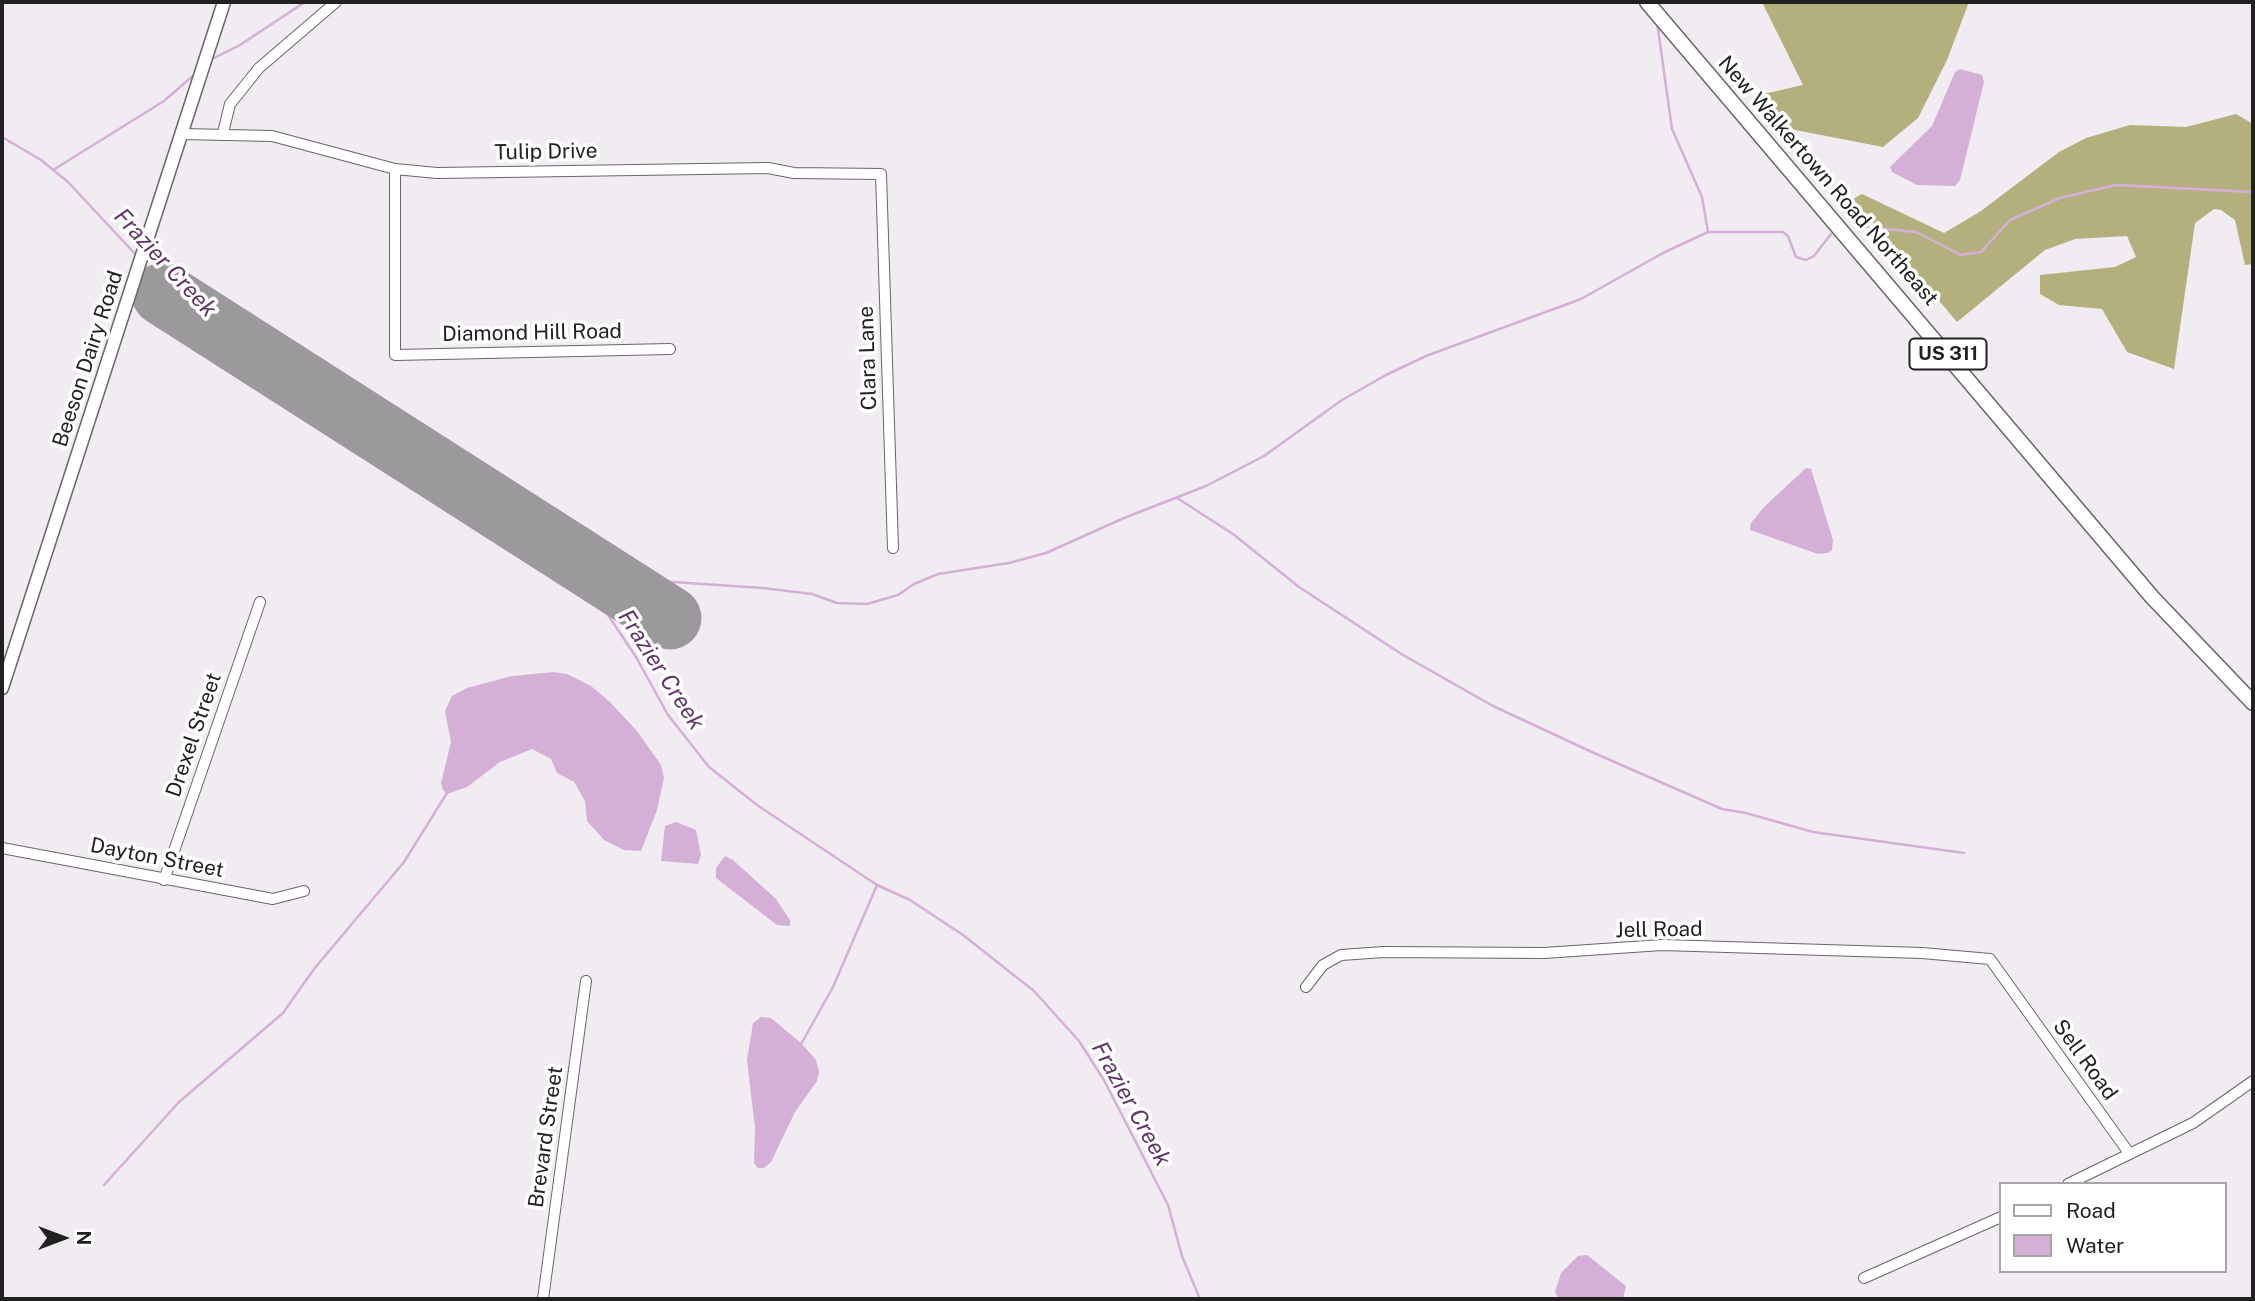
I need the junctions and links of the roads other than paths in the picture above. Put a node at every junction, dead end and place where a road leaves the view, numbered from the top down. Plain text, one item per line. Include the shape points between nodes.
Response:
1 (224, 2) edge
2 (336, 2) edge
3 (1647, 2) edge
4 (223, 133) junction
5 (182, 134) junction
6 (395, 169) junction
7 (874, 174) joint
8 (670, 349) dead end
9 (893, 548) dead end
10 (260, 602) dead end
11 (2, 688) edge
12 (2253, 703) edge
13 (2, 848) edge
14 (164, 880) junction
15 (304, 891) dead end
16 (586, 981) dead end
17 (1306, 987) dead end
18 (2010, 990) joint
19 (2253, 1081) edge
20 (2129, 1153) junction
21 (2072, 1182) edge
22 (2000, 1217) edge
23 (1864, 1278) dead end
24 (543, 1299) edge

1 - 5 street, Beeson Dairy Road
2 - 4 street via 258,68 230,104
3 - 12 main road, New Walkertown Road Northeast / US 311 via 2152,597
4 - 5 street, Tulip Drive
4 - 6 street, Tulip Drive via 284,139
5 - 11 street, Beeson Dairy Road
6 - 7 street, Tulip Drive via 437,173 768,168 794,173
6 - 8 street, Diamond Hill Road via 395,355
7 - 9 street, Clara Lane via 881,174
10 - 14 street, Drexel Street
13 - 14 street, Dayton Street
14 - 15 street, Dayton Street via 273,899
16 - 24 street, Brevard Street
17 - 18 street, Jell Road via 1323,965 1341,955 1544,953 1662,945 1922,953 1990,960
18 - 20 street, Sell Road
19 - 20 street via 2193,1123
20 - 21 street
22 - 23 street

